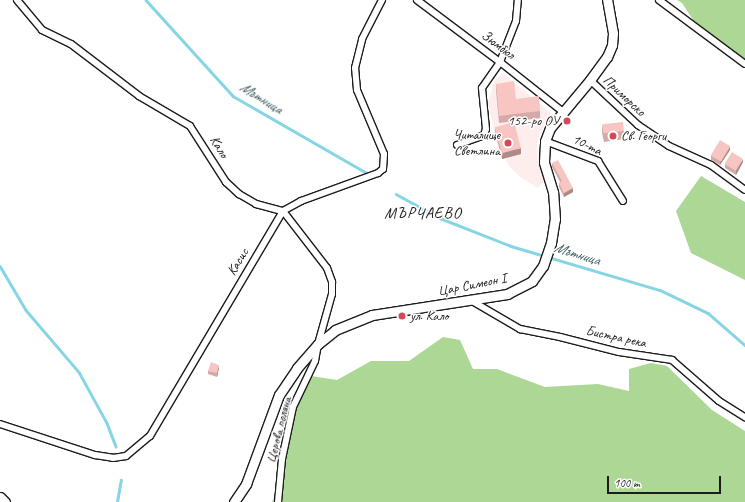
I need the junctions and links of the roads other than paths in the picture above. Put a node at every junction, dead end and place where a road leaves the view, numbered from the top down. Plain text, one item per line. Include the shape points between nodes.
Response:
1 (17, 0) edge
2 (382, 0) edge
3 (417, 0) edge
4 (518, 0) edge
5 (607, 0) edge
6 (659, 0) edge
7 (500, 62) junction
8 (745, 64) edge
9 (590, 80) junction
10 (563, 112) junction
11 (545, 141) junction
12 (457, 145) dead end
13 (745, 190) edge
14 (624, 201) dead end
15 (283, 211) junction
16 (472, 301) junction
17 (318, 344) junction
18 (745, 417) edge
19 (0, 424) edge
20 (0, 497) edge
21 (5, 502) edge
22 (234, 502) edge
23 (278, 502) edge

1 - 15 street, Кало via 42,30 71,44 139,96 190,126 222,176 239,194 256,204
2 - 15 street via 362,39 355,68 357,90 384,154 383,169 301,201
3 - 7 street, Зюмбюл
4 - 7 street via 516,21
5 - 9 street, Цар Симеон I via 613,33 612,45 607,57
6 - 8 street
7 - 10 street, Зюмбюл
7 - 12 street via 482,88 486,129 484,135
9 - 10 street, Цар Симеон I
9 - 13 street, Приморско via 638,125 669,146 712,166
10 - 11 street, Цар Симеон I via 550,128
11 - 14 street, 10-та via 598,161
11 - 16 street, Цар Симеон I via 544,162 553,192 555,219 554,231 544,262 532,281 507,294
15 - 17 street via 327,268 332,282 332,294
15 - 19 street, Касис via 150,436 126,456 113,458 95,455
16 - 17 street, Цар Симеон I via 372,315 335,330
16 - 18 street, Бистра река via 520,329 619,352 672,360 719,401
17 - 22 street, Цар Симеон I via 297,368 279,395 246,484
17 - 23 street, Церова поляна via 315,360 294,407 282,459
20 - 21 street

